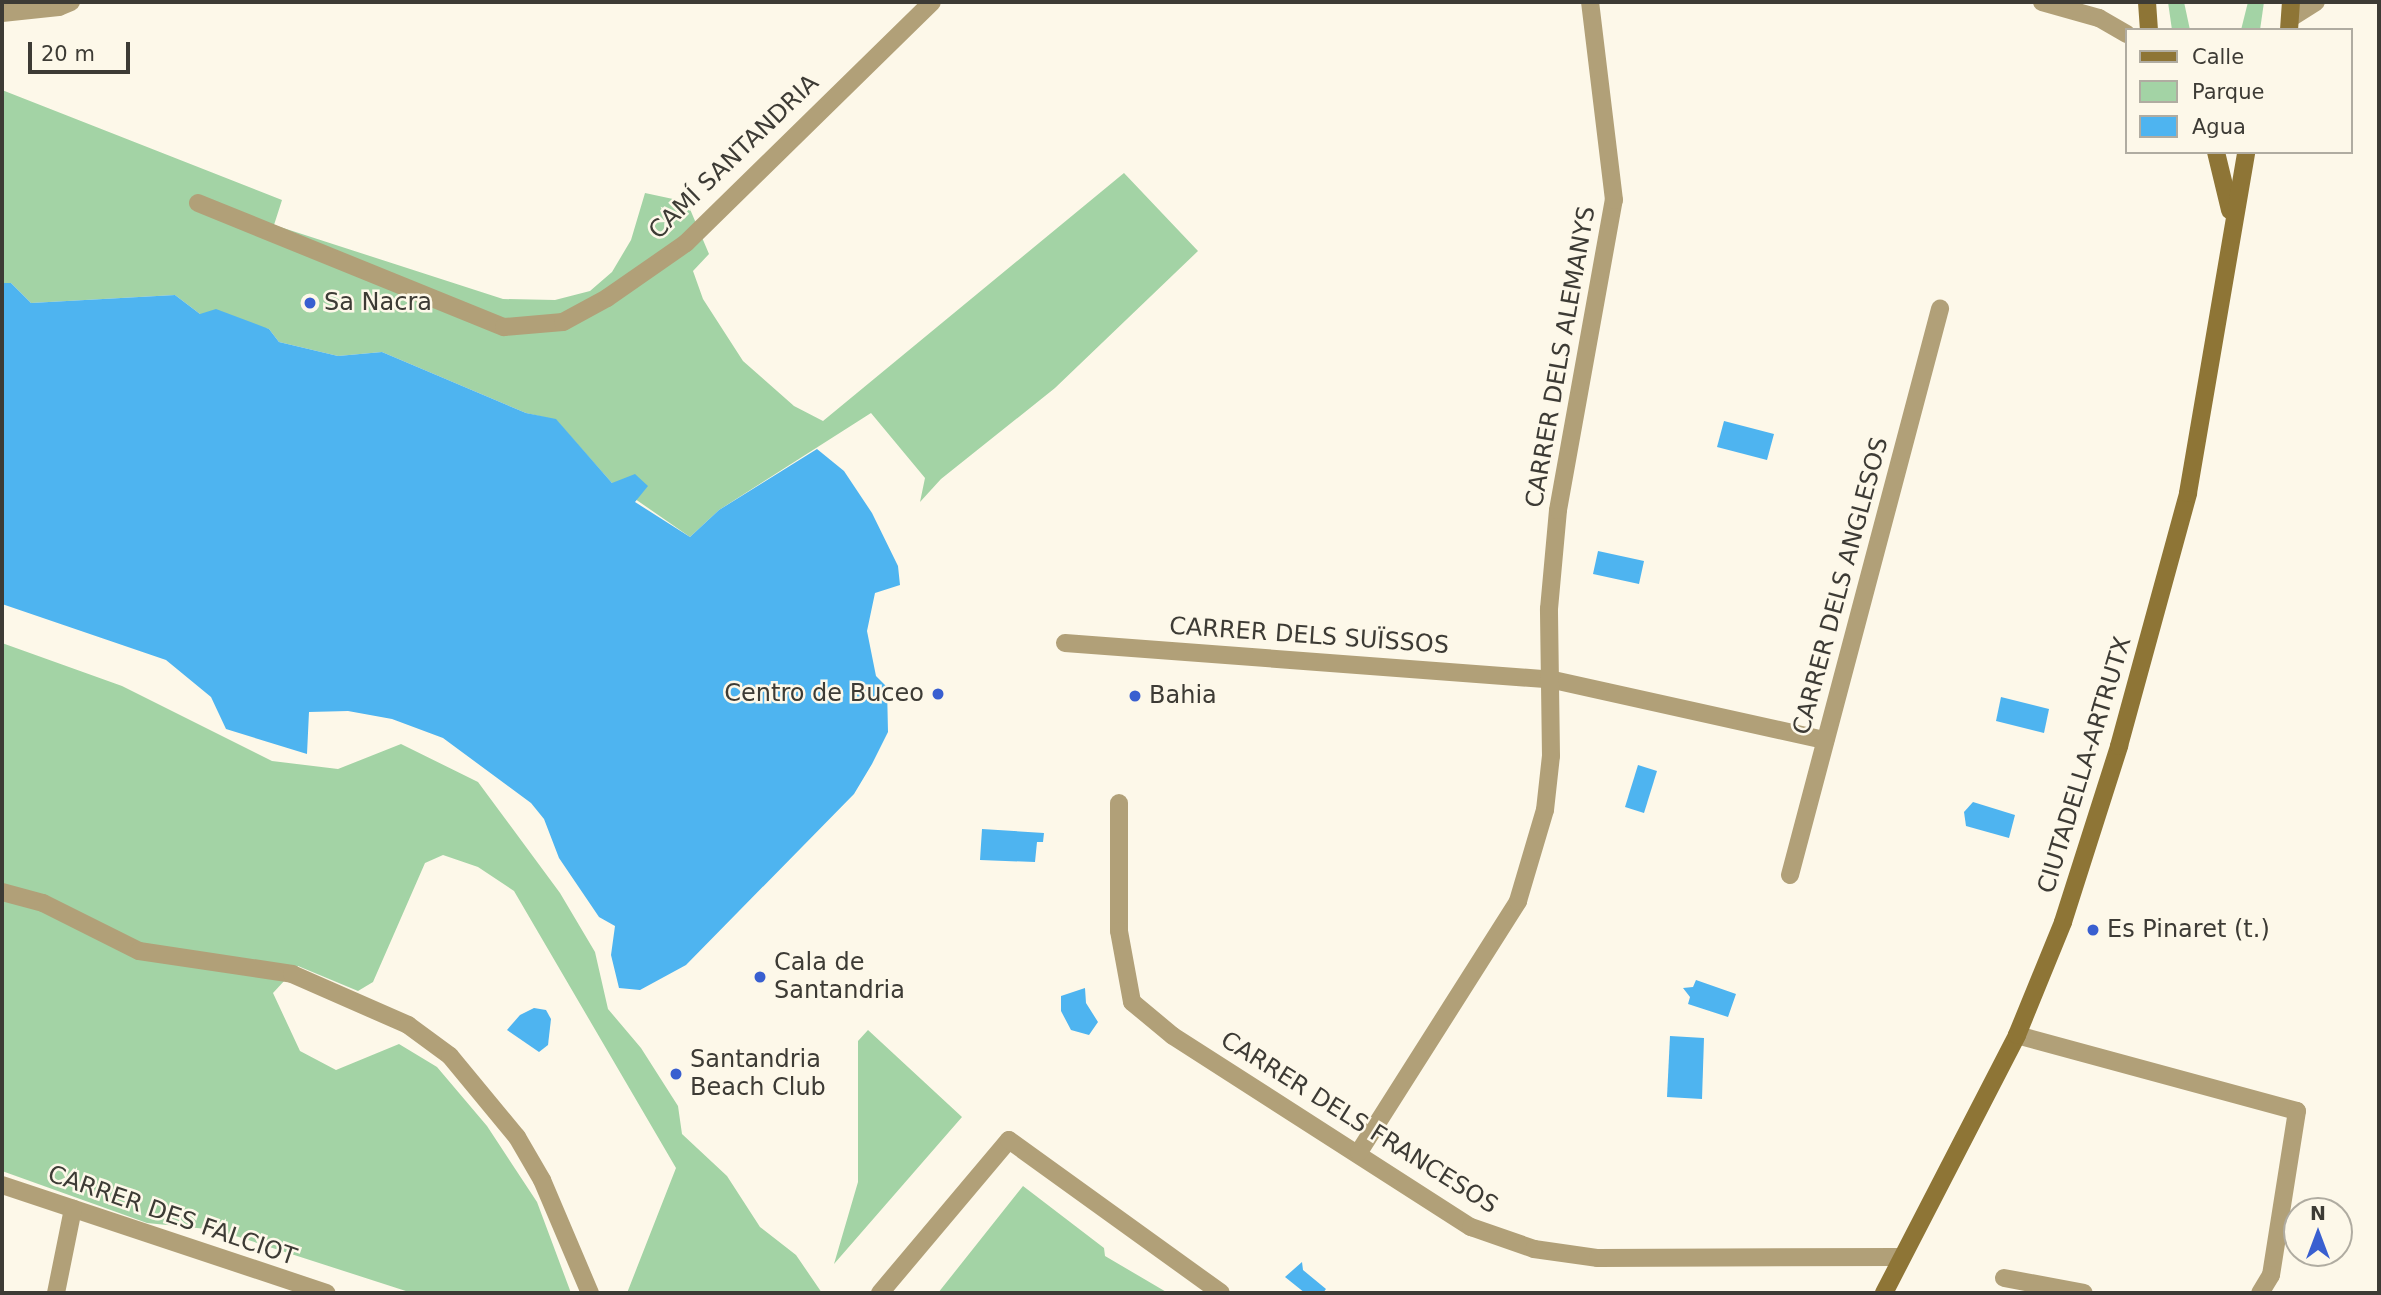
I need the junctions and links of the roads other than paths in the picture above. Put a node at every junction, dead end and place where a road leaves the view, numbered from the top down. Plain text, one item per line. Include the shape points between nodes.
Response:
1 (71, 2) edge
2 (932, 2) edge
3 (1590, 2) edge
4 (2042, 2) edge
5 (2147, 2) edge
6 (2316, 2) edge
7 (2, 13) edge
8 (2291, 16) edge
9 (2149, 28) edge
10 (2126, 33) edge
11 (2216, 154) edge
12 (2246, 154) edge
13 (198, 203) dead end
14 (2232, 217) junction
15 (1940, 309) dead end
16 (1065, 643) dead end
17 (1549, 679) junction
18 (1825, 740) junction
19 (1119, 803) dead end
20 (1790, 875) dead end
21 (2, 892) edge
22 (2017, 1035) junction
23 (1359, 1152) junction
24 (2, 1185) edge
25 (73, 1209) junction
26 (1899, 1257) junction
27 (2004, 1278) dead end
28 (56, 1293) edge
29 (326, 1293) edge
30 (590, 1293) edge
31 (880, 1293) edge
32 (1221, 1293) edge
33 (1884, 1293) edge
34 (2084, 1293) edge
35 (2260, 1293) edge

1 - 7 street
2 - 13 street, CAMÍ SANTANDRIA via 686,243 607,298 563,322 504,327
3 - 17 street, CARRER DELS ALEMANYS via 1614,200 1558,509 1549,609
4 - 10 street via 2099,18
5 - 9 main road
6 - 8 street
11 - 14 main road
12 - 14 main road, CIUTADELLA-ARTRUTX
14 - 22 main road, CIUTADELLA-ARTRUTX via 2188,492 2083,859
15 - 18 street, CARRER DELS ANGLESOS
16 - 17 street, CARRER DELS SUÏSSOS
17 - 18 street, CARRER DELS SUÏSSOS
17 - 23 street, CARRER DELS ALEMANYS via 1551,756 1545,810 1518,901
18 - 20 street, CARRER DELS ANGLESOS
19 - 23 street, CARRER DELS FRANCESOS via 1119,931 1132,1002 1172,1036
21 - 30 street via 43,903 139,951 292,974 408,1025 450,1056 517,1137 542,1180
22 - 26 main road, CIUTADELLA-ARTRUTX
22 - 35 street via 2297,1111 2271,1275
23 - 26 street, CARRER DELS FRANCESOS via 1471,1227 1534,1249 1598,1258
24 - 25 street, CARRER DES FALCIOT
25 - 28 street
25 - 29 street, CARRER DES FALCIOT
26 - 33 main road, CIUTADELLA-ARTRUTX
27 - 34 street
31 - 32 street via 1009,1140

